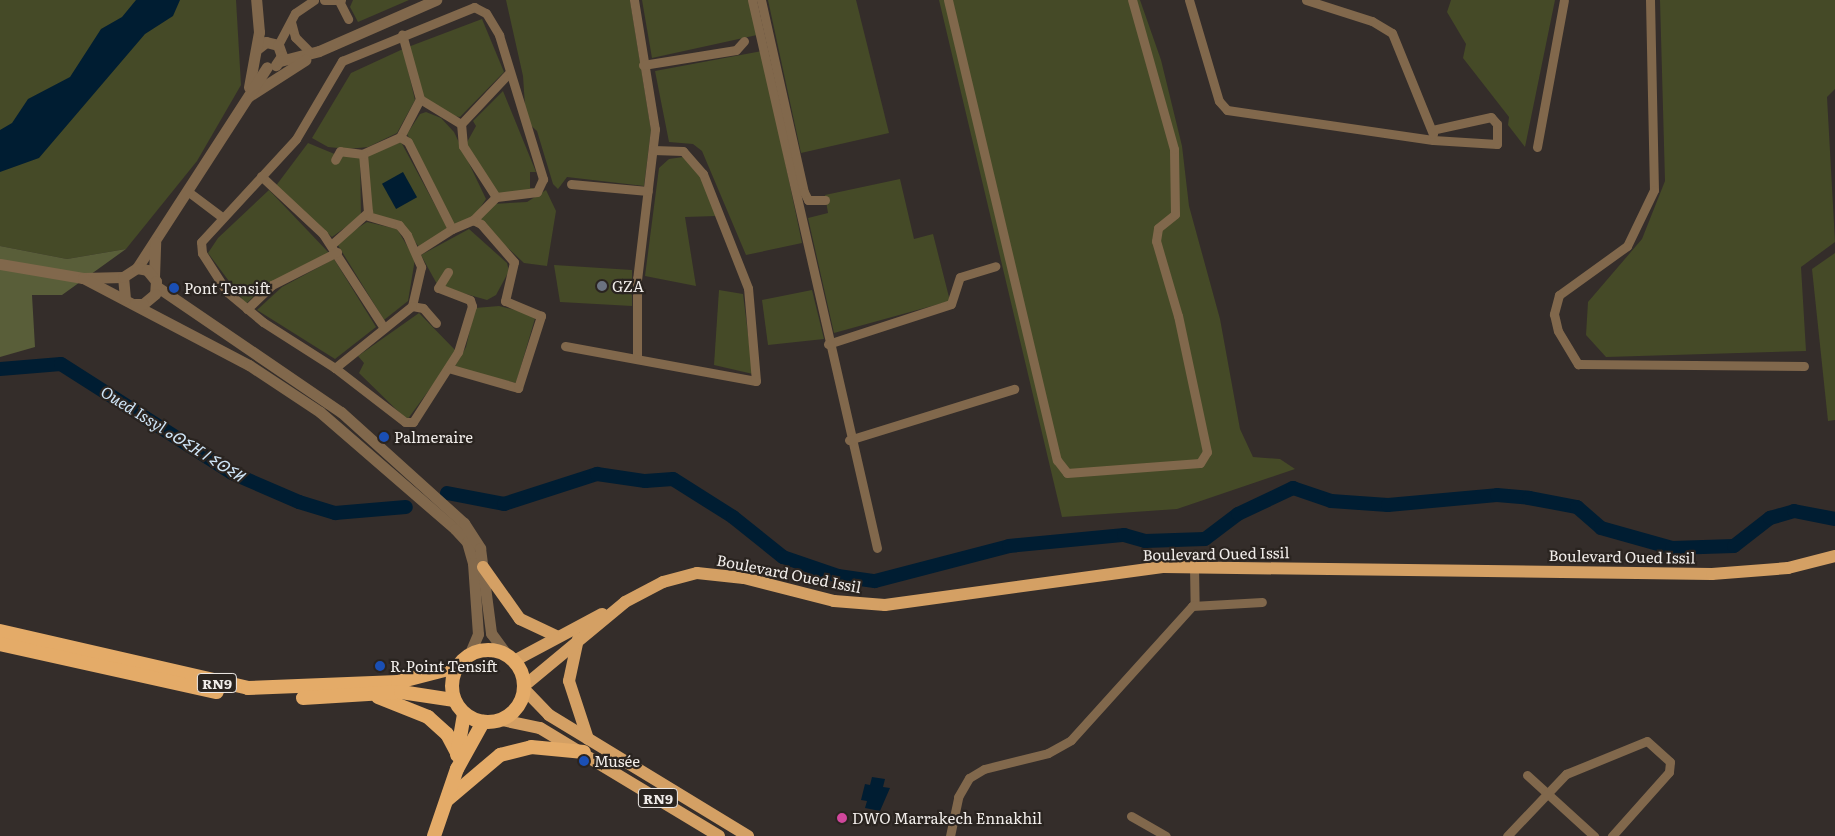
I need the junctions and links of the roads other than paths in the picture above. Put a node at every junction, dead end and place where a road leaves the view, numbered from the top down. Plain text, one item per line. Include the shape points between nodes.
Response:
1 (256, 0) edge
2 (314, 0) edge
3 (324, 0) edge
4 (436, 0) edge
5 (475, 0) edge
6 (634, 0) edge
7 (752, 0) edge
8 (761, 0) edge
9 (948, 0) edge
10 (1132, 0) edge
11 (1189, 0) edge
12 (1306, 0) edge
13 (1564, 0) edge
14 (1650, 0) edge
15 (341, 2) edge
16 (480, 8) junction
17 (348, 19) dead end
18 (260, 22) junction
19 (291, 22) junction
20 (402, 34) junction
21 (744, 41) dead end
22 (277, 49) junction
23 (314, 51) junction
24 (257, 53) junction
25 (643, 65) junction
26 (267, 67) junction
27 (509, 73) junction
28 (246, 96) junction
29 (420, 99) junction
30 (461, 124) junction
31 (1433, 135) junction
32 (400, 137) junction
33 (1537, 148) dead end
34 (654, 150) junction
35 (362, 154) junction
36 (335, 160) dead end
37 (261, 176) junction
38 (571, 184) dead end
39 (648, 191) junction
40 (190, 193) junction
41 (496, 197) junction
42 (825, 200) dead end
43 (220, 216) junction
44 (368, 216) junction
45 (473, 220) junction
46 (452, 229) junction
47 (155, 240) junction
48 (334, 248) junction
49 (416, 252) junction
50 (0, 264) edge
51 (995, 266) dead end
52 (137, 268) junction
53 (448, 272) dead end
54 (123, 277) junction
55 (82, 278) junction
56 (155, 282) junction
57 (130, 301) junction
58 (412, 306) junction
59 (247, 309) junction
60 (436, 323) dead end
61 (384, 328) junction
62 (828, 344) junction
63 (565, 346) dead end
64 (637, 358) junction
65 (1804, 366) dead end
66 (335, 368) junction
67 (448, 368) junction
68 (1014, 389) dead end
69 (849, 440) junction
70 (460, 526) junction
71 (877, 548) dead end
72 (1835, 556) edge
73 (1194, 566) junction
74 (483, 567) junction
75 (1262, 602) dead end
76 (1194, 605) junction
77 (611, 611) junction
78 (0, 631) edge
79 (558, 638) junction
80 (578, 639) junction
81 (0, 644) edge
82 (469, 655) junction
83 (511, 659) junction
84 (456, 667) junction
85 (524, 688) junction
86 (367, 694) junction
87 (454, 700) junction
88 (464, 714) junction
89 (502, 720) junction
90 (483, 722) junction
91 (586, 747) junction
92 (457, 753) junction
93 (456, 769) junction
94 (1527, 775) dead end
95 (1546, 792) junction
96 (447, 800) junction
97 (1131, 816) dead end
98 (434, 836) edge
99 (719, 836) edge
100 (748, 836) edge
101 (950, 836) edge
102 (1166, 836) edge
103 (1507, 836) edge
104 (1594, 836) edge
105 (1612, 836) edge

1 - 18 street
2 - 19 street via 295,13
3 - 15 street
4 - 23 street
5 - 16 street
6 - 25 street
7 - 62 street
8 - 42 street via 804,192 808,200
9 - 10 street via 1057,460 1067,473 1200,463 1208,452 1178,316 1156,241 1158,228 1175,214 1174,149
11 - 31 street via 1222,108
12 - 31 street via 1372,21 1392,33
13 - 33 street
14 - 65 street via 1654,190 1627,246 1559,295 1554,314 1558,331 1578,364
15 - 17 street
16 - 20 street via 461,11
16 - 27 street via 499,35
18 - 22 street
18 - 24 street
19 - 22 street
19 - 23 street via 295,36
20 - 29 street
20 - 37 street via 342,61 296,139
21 - 25 street via 736,50
22 - 23 street
22 - 24 street
22 - 26 street
23 - 28 street
24 - 26 street
24 - 28 street
25 - 34 street via 655,129
26 - 28 street
27 - 30 street
27 - 41 street via 543,178 541,187 530,195
28 - 40 street
29 - 30 street
29 - 32 street
30 - 41 street via 463,146
31 - 31 street via 1488,118 1497,124 1495,146
32 - 35 street
32 - 46 street via 408,142
34 - 39 street
34 - 64 street via 683,151 704,174 748,288 756,381
35 - 36 street via 340,151
35 - 44 street
37 - 43 street
37 - 48 street
38 - 39 street
39 - 64 street via 637,279
40 - 43 street
40 - 47 street
41 - 45 street
43 - 59 street via 201,242 202,253 227,292
44 - 48 street
44 - 49 street via 399,225
45 - 46 street
45 - 67 street via 514,262 505,301 540,312 541,320 518,388
46 - 49 street
47 - 52 street
47 - 56 street
48 - 59 street via 272,285
48 - 61 street
49 - 58 street via 421,267
50 - 55 street
51 - 62 street via 960,277 952,304
52 - 54 street
52 - 56 street
53 - 67 street via 438,288 470,300 472,306 462,344
54 - 55 street
54 - 57 street
55 - 57 street
56 - 57 street via 150,300
56 - 70 street via 341,412 425,485
57 - 70 street via 249,366 312,407
58 - 60 street via 423,308
58 - 61 street
59 - 66 street
61 - 66 street
62 - 69 street
63 - 64 street
66 - 67 street via 409,423
68 - 69 street
69 - 71 street
70 - 74 street via 476,540
70 - 82 street via 473,563 478,634
72 - 73 main road, Boulevard Oued Issil via 1788,568 1712,574
73 - 76 street
73 - 77 main road, Boulevard Oued Issil via 886,605 834,601 744,578 698,573 664,582
74 - 79 main road via 520,619
74 - 83 street via 491,633
75 - 76 street
76 - 101 street via 1071,740 1048,753 984,768 969,778 958,797
77 - 79 main road, Boulevard Oued Issil
77 - 80 main road, Boulevard Oued Issil
78 - 84 highway, RN9 via 256,689 398,682
79 - 83 main road, Boulevard Oued Issil
80 - 85 main road, Boulevard Oued Issil
80 - 91 main road via 569,681
81 - 86 highway, RN9 via 230,694 279,698
82 - 83 highway via 485,650
82 - 84 highway, RN9
83 - 85 highway, RN9
84 - 87 highway via 451,684
85 - 89 highway via 517,708
85 - 91 main road, RN9 via 534,705
86 - 87 highway, RN9 via 416,693
86 - 92 highway via 428,717 447,734
87 - 88 highway
88 - 90 highway, RN9
88 - 92 highway
89 - 90 highway, RN9
89 - 91 main road, RN9 via 540,728
90 - 93 highway
91 - 96 highway via 531,748 500,754
91 - 99 main road, RN9
91 - 100 main road, RN9
92 - 93 highway
93 - 96 highway
94 - 95 street
95 - 103 street
95 - 104 street
95 - 105 street via 1566,774 1635,743 1652,744 1670,762 1669,772
96 - 98 highway
97 - 102 street

